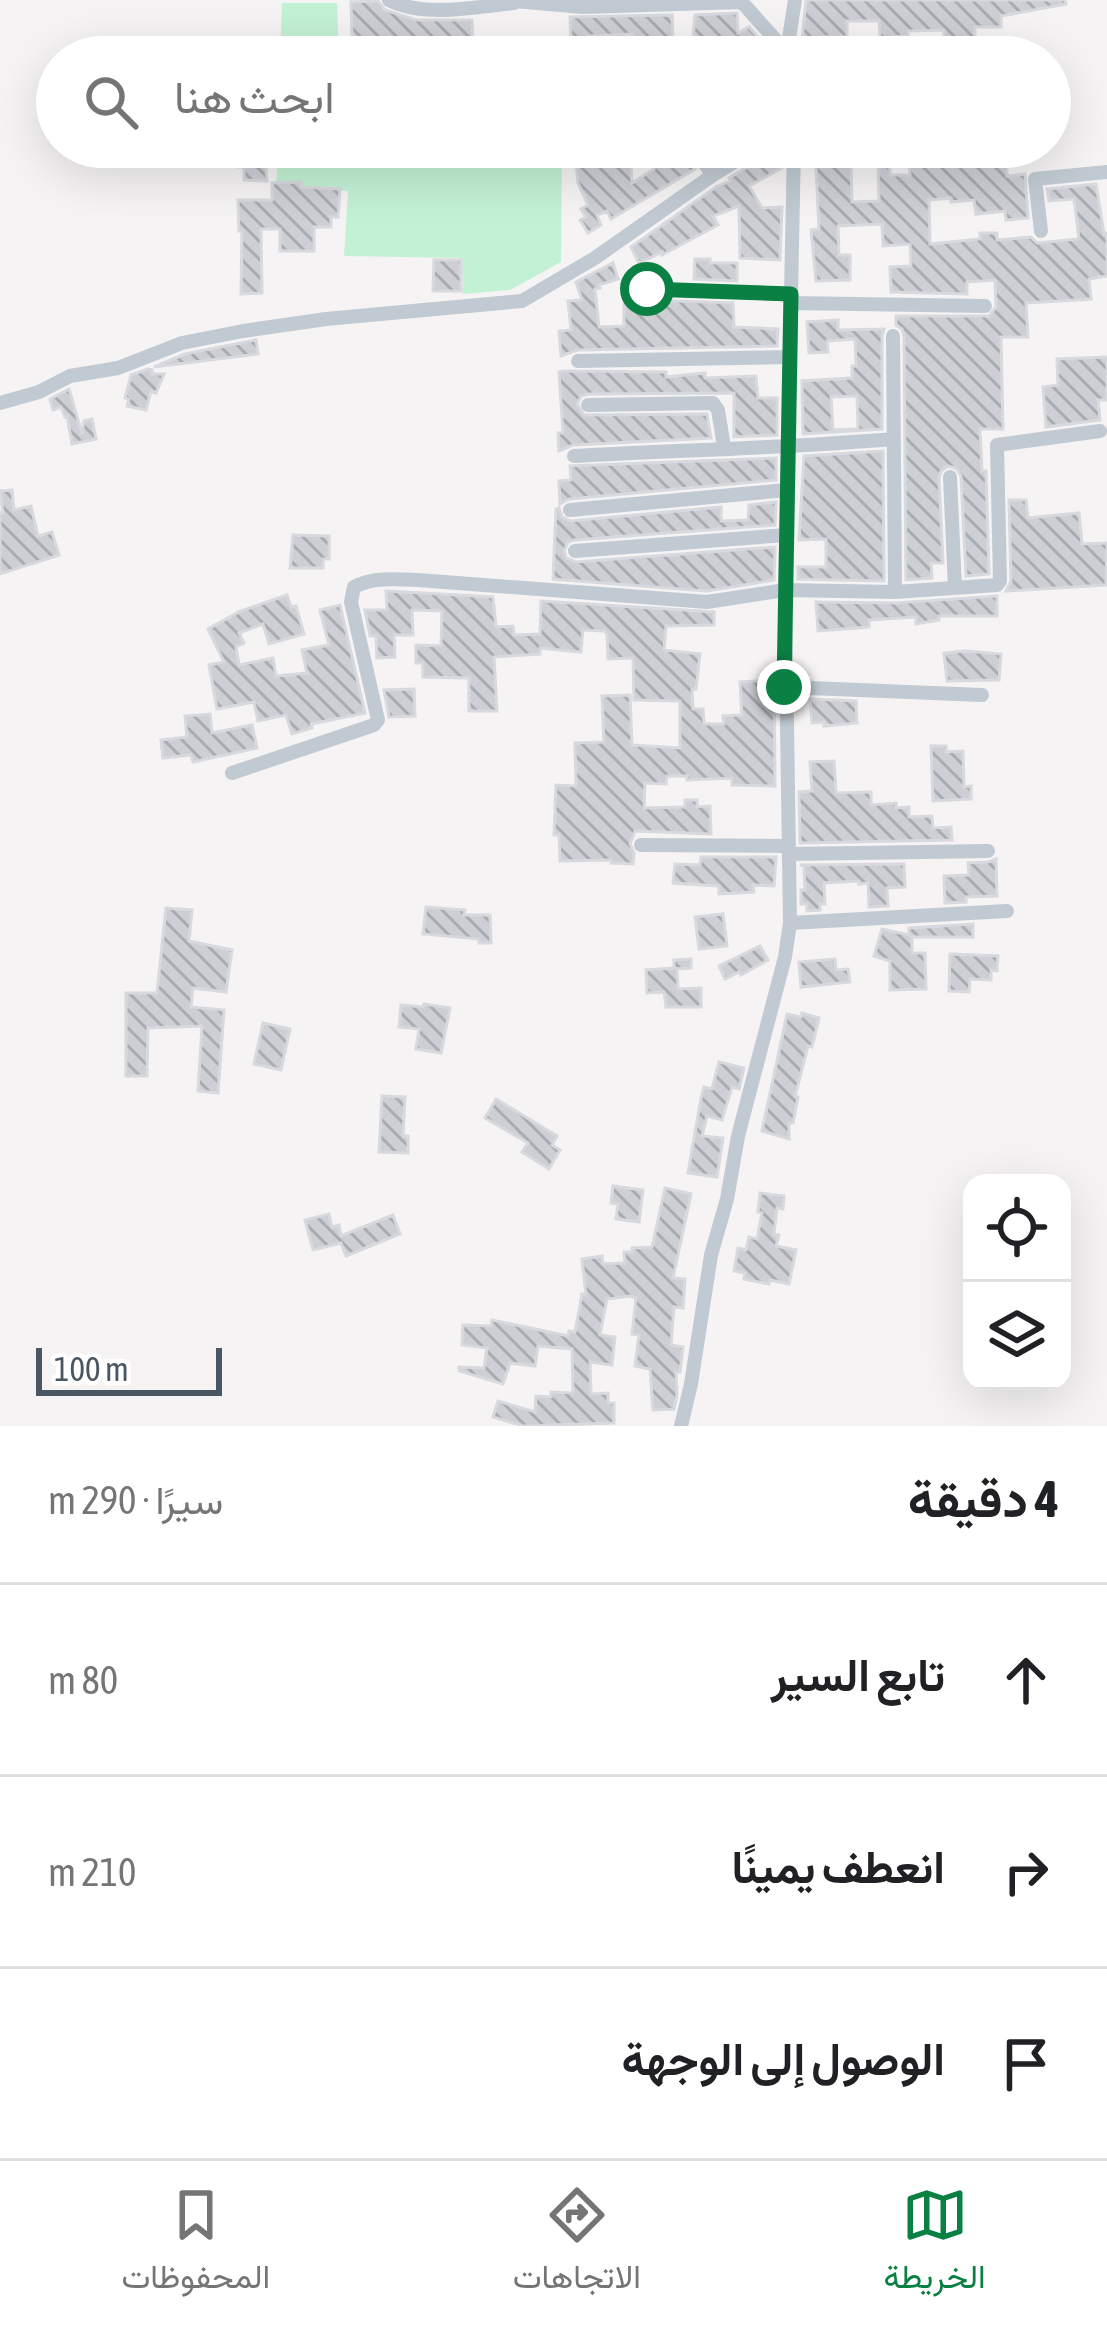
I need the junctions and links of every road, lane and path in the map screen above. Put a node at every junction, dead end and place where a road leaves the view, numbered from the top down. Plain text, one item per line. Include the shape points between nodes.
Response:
1 (389, 0) edge
2 (795, 0) edge
3 (740, 1) edge
4 (512, 2) edge
5 (771, 36) edge
6 (789, 36) edge
7 (708, 168) edge
8 (724, 168) edge
9 (794, 168) edge
10 (1107, 172) edge
11 (713, 175) junction
12 (1041, 231) dead end
13 (647, 289) dead end
14 (791, 299) junction
15 (985, 306) dead end
16 (893, 336) dead end
17 (789, 357) junction
18 (578, 361) dead end
19 (0, 403) edge
20 (588, 405) dead end
21 (1100, 430) dead end
22 (894, 439) junction
23 (724, 447) junction
24 (788, 448) junction
25 (574, 456) dead end
26 (950, 477) dead end
27 (787, 490) junction
28 (570, 510) dead end
29 (786, 535) junction
30 (575, 551) dead end
31 (956, 588) junction
32 (785, 590) junction
33 (896, 592) junction
34 (784, 687) junction
35 (982, 695) dead end
36 (232, 773) dead end
37 (641, 844) dead end
38 (789, 850) junction
39 (988, 851) dead end
40 (1007, 911) dead end
41 (790, 923) junction
42 (681, 1426) edge

1 - 4 street via 429,9
2 - 6 street
3 - 4 street
3 - 5 street
7 - 11 street
8 - 11 street
9 - 14 street
10 - 12 street via 1035,179
11 - 19 street via 522,302 243,331 70,376
13 - 14 street
14 - 15 street
14 - 17 street
16 - 22 street
17 - 18 street
17 - 24 street
20 - 23 street via 712,403
21 - 31 street via 997,445 1000,581
22 - 24 street
22 - 33 street
23 - 24 street
23 - 25 street
24 - 27 street
26 - 31 street
27 - 28 street
27 - 29 street
29 - 30 street
29 - 32 street
31 - 33 street
32 - 33 street
32 - 34 street
32 - 36 street via 707,602 418,580 360,583 351,602 378,721
34 - 35 street
34 - 38 street
37 - 38 street
38 - 39 street
38 - 41 street
40 - 41 street
41 - 42 street via 711,1255

